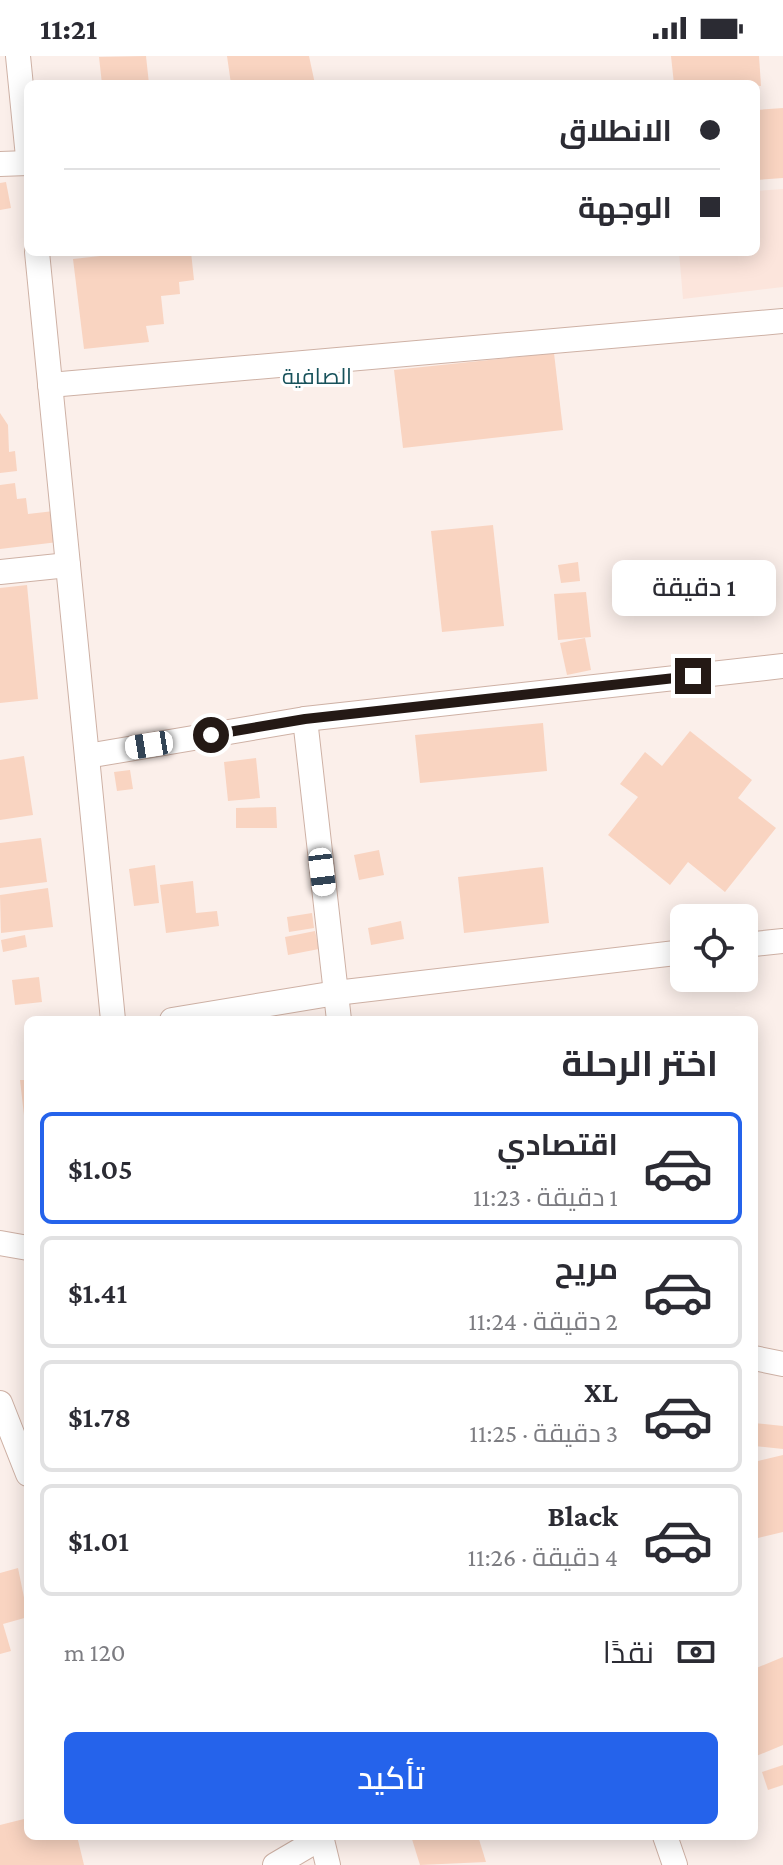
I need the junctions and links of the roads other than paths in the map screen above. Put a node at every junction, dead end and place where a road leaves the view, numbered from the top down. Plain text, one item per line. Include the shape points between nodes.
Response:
1 (18, 56) edge
2 (24, 118) edge
3 (24, 161) edge
4 (0, 164) edge
5 (37, 256) edge
6 (783, 321) edge
7 (50, 385) junction
8 (68, 565) junction
9 (0, 572) edge
10 (783, 666) edge
11 (305, 719) junction
12 (87, 756) junction
13 (783, 941) edge
14 (758, 944) edge
15 (670, 954) edge
16 (336, 993) junction
17 (113, 1016) edge
18 (196, 1016) edge
19 (339, 1016) edge
20 (0, 1243) edge
21 (24, 1247) edge
22 (758, 1359) edge
23 (783, 1364) edge
24 (0, 1403) edge
25 (24, 1464) edge
26 (316, 1840) edge
27 (322, 1840) edge
28 (666, 1840) edge
29 (275, 1865) edge
30 (328, 1865) edge
31 (675, 1865) edge

1 - 2 street
3 - 4 street
5 - 7 street
6 - 7 street
7 - 8 street
8 - 9 street
8 - 12 street
10 - 11 street
11 - 12 street
11 - 16 street
12 - 17 street
13 - 14 street
15 - 16 street
16 - 18 street
16 - 19 street
20 - 21 street
22 - 23 street
24 - 25 street
26 - 29 street
27 - 30 street
28 - 31 street

